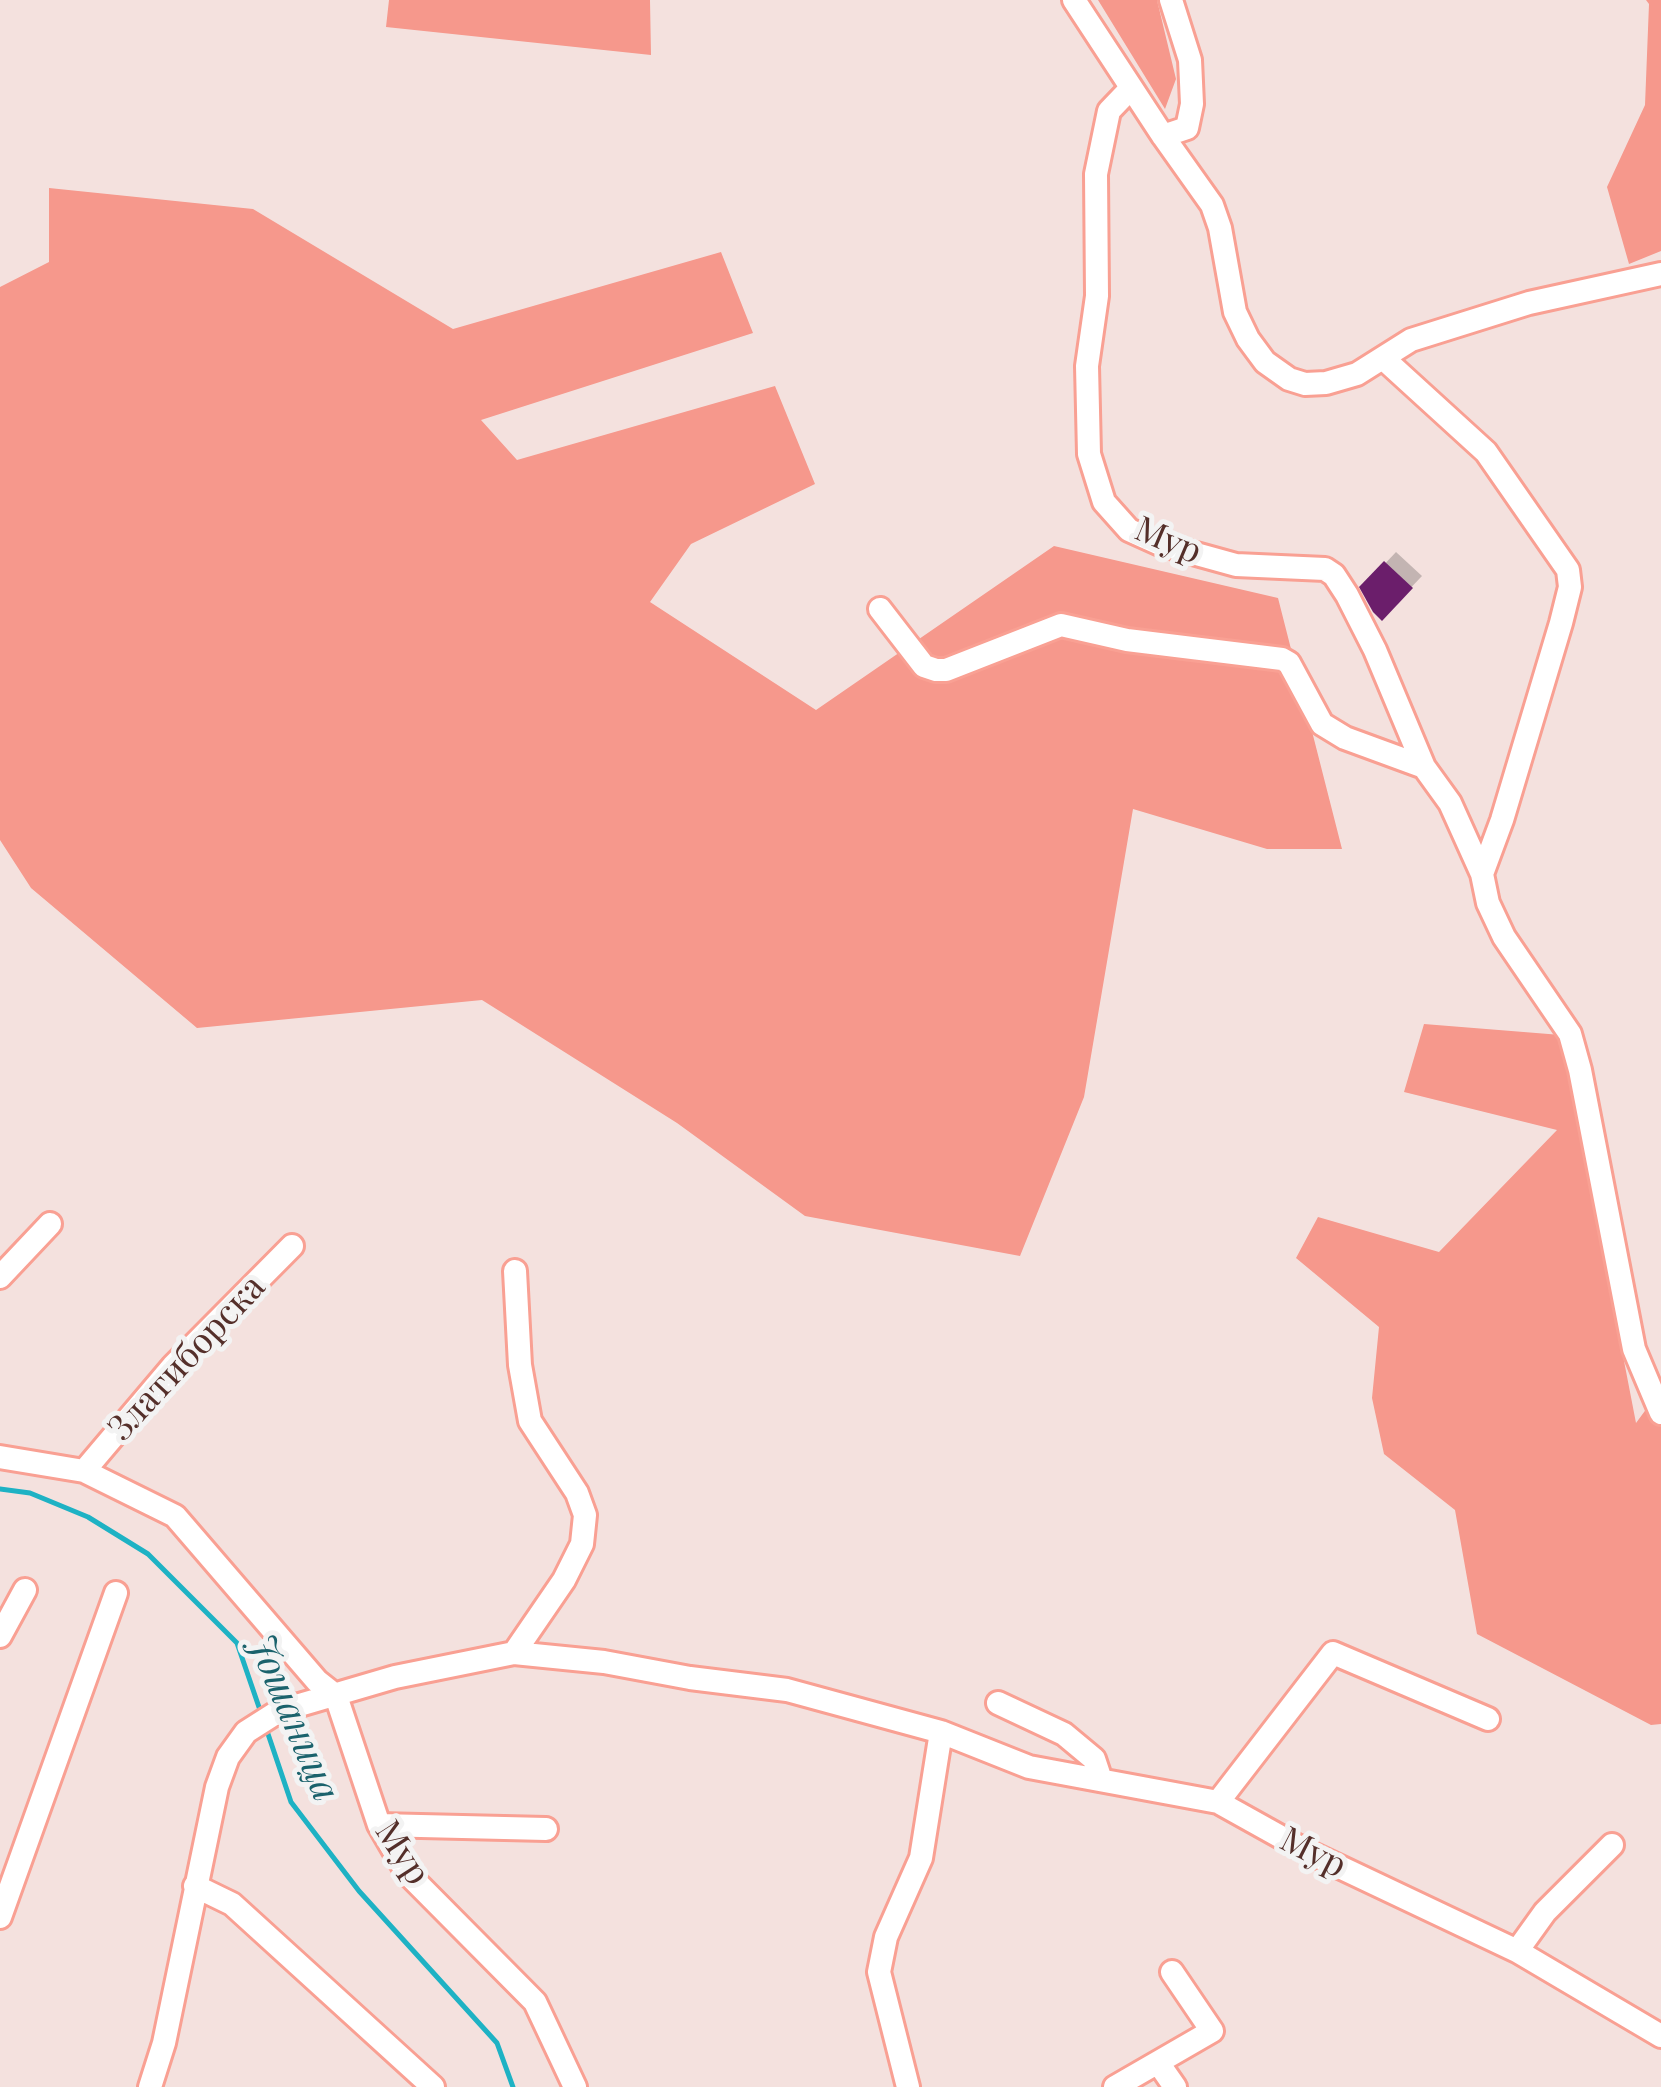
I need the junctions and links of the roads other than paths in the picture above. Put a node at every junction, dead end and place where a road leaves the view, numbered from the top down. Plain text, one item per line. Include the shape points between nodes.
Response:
1 (1074, 0) edge
2 (1171, 0) edge
3 (1131, 88) junction
4 (1162, 136) junction
5 (1661, 274) edge
6 (1384, 359) junction
7 (880, 609) dead end
8 (1424, 767) junction
9 (1482, 874) junction
10 (50, 1224) dead end
11 (292, 1246) dead end
12 (516, 1271) dead end
13 (0, 1277) edge
14 (1661, 1413) edge
15 (0, 1457) edge
16 (84, 1471) junction
17 (25, 1590) dead end
18 (116, 1593) dead end
19 (0, 1636) edge
20 (514, 1653) junction
21 (336, 1696) junction
22 (998, 1703) dead end
23 (1488, 1719) dead end
24 (941, 1732) junction
25 (1101, 1780) junction
26 (1218, 1802) junction
27 (379, 1825) junction
28 (546, 1829) dead end
29 (1612, 1845) dead end
30 (195, 1886) junction
31 (0, 1917) edge
32 (1517, 1952) junction
33 (1172, 1972) dead end
34 (1661, 2036) edge
35 (1158, 2064) junction
36 (150, 2087) edge
37 (433, 2087) edge
38 (574, 2087) edge
39 (908, 2087) edge
40 (1115, 2087) edge
41 (1174, 2087) edge

1 - 3 street
2 - 4 street via 1190,60 1192,104 1188,128
3 - 4 street
3 - 8 street, Мур via 1109,111 1096,174 1089,454 1104,502 1129,530 1202,558 1334,575 1375,650
4 - 6 street via 1212,205 1235,312 1265,362 1305,384 1358,374
5 - 6 street via 1528,302 1412,340
6 - 9 street via 1486,452 1568,570 1561,623
7 - 8 street via 924,666 936,670 1060,624 1127,640 1282,659 1322,724
8 - 9 street, Мур via 1450,804
9 - 14 street, Мур via 1504,937 1570,1034 1634,1349
10 - 13 street
11 - 16 street, Златиборска via 174,1366
12 - 20 street via 530,1421 584,1514 582,1544 564,1580
15 - 16 street, Златиборска
16 - 21 street, Златиборска via 176,1516
17 - 19 street
18 - 31 street
20 - 21 street, Мур
20 - 24 street, Мур via 787,1690
21 - 27 street, Мур
21 - 30 street via 280,1711 246,1732 218,1787
22 - 25 street via 1064,1734 1094,1759
23 - 26 street via 1333,1654
24 - 25 street, Мур via 1029,1767
24 - 39 street via 921,1858 886,1937 879,1972
25 - 26 street, Мур
26 - 32 street, Мур
27 - 28 street
27 - 38 street, Мур via 406,1873 535,2002
29 - 32 street via 1545,1912
30 - 36 street
30 - 37 street via 232,1904
32 - 34 street, Мур
33 - 35 street via 1212,2031
35 - 40 street
35 - 41 street

